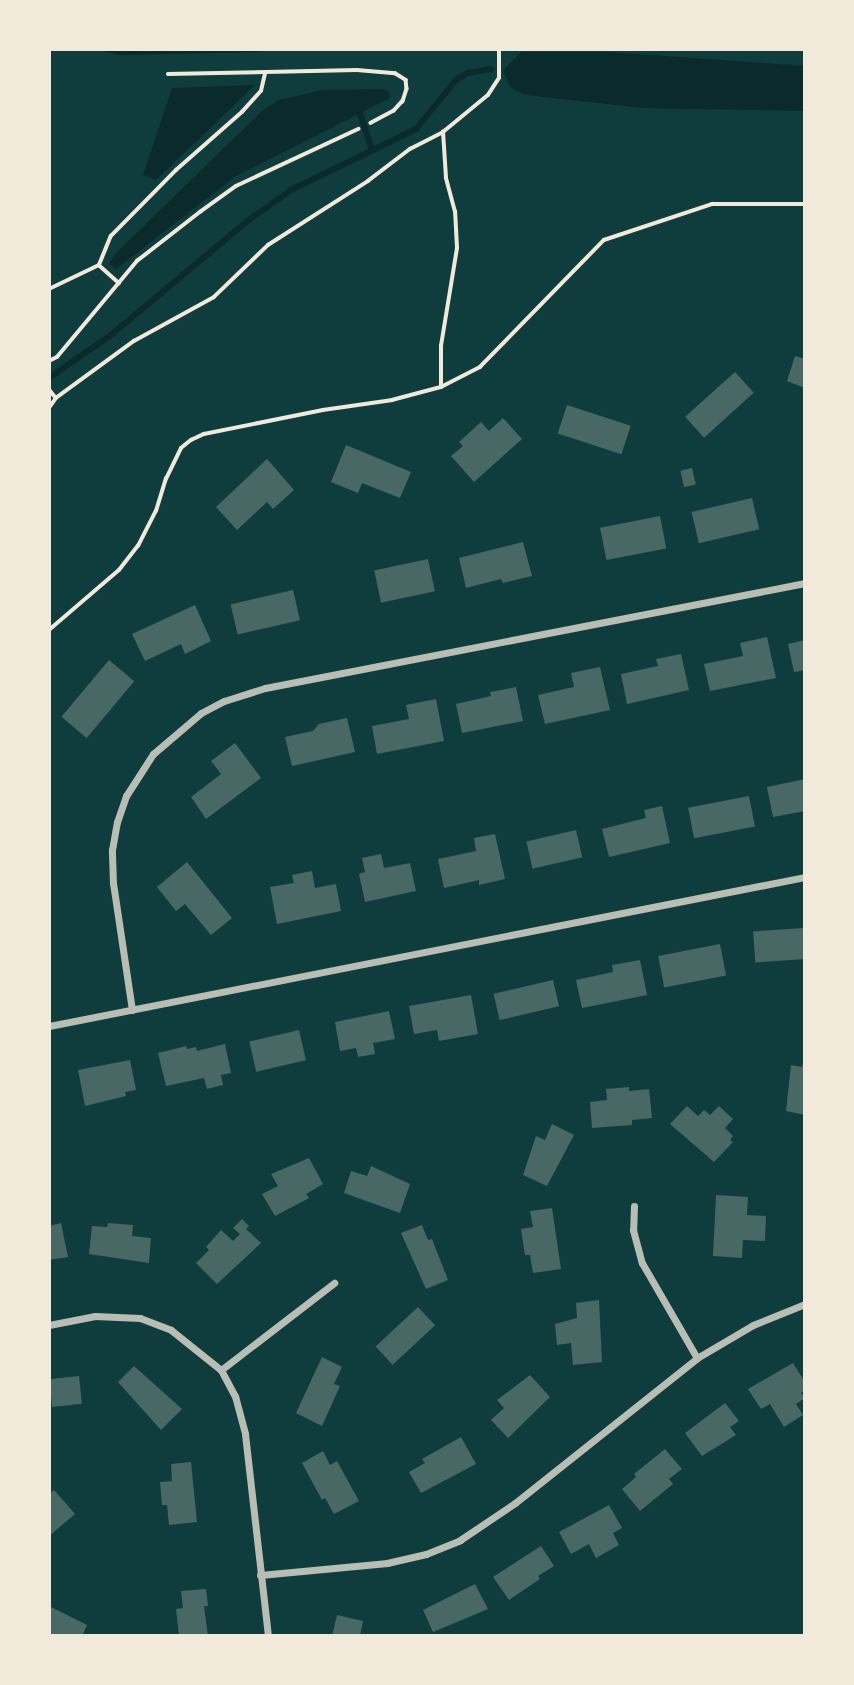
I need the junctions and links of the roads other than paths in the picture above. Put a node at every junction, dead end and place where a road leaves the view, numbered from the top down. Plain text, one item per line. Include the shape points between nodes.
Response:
1 (805, 583) edge
2 (805, 877) edge
3 (132, 1010) junction
4 (49, 1026) edge
5 (634, 1206) dead end
6 (334, 1283) dead end
7 (805, 1304) edge
8 (49, 1325) edge
9 (697, 1358) junction
10 (221, 1370) junction
11 (260, 1575) junction
12 (268, 1636) edge

1 - 3 street via 265,688 201,713 153,754 126,796 117,822 113,883
2 - 3 street
3 - 4 street
5 - 9 street via 633,1230 642,1263
6 - 10 street
7 - 9 street via 753,1325
8 - 10 street via 95,1316 140,1318 171,1330
9 - 11 street via 515,1503 460,1540 387,1563
10 - 11 street via 235,1396 245,1434
11 - 12 street

